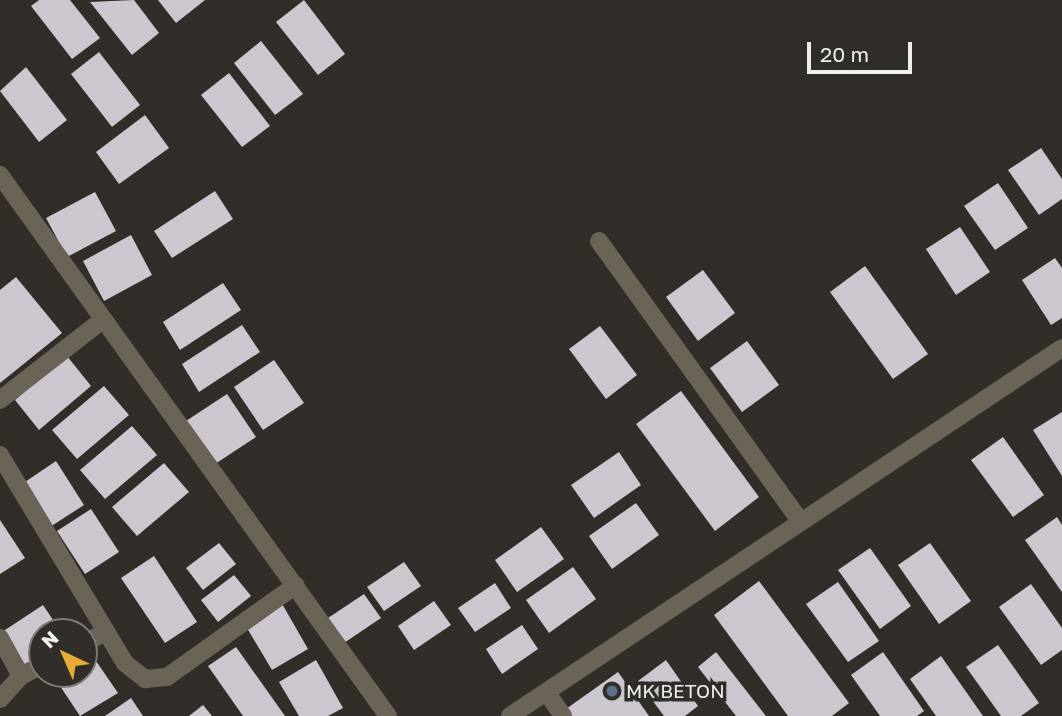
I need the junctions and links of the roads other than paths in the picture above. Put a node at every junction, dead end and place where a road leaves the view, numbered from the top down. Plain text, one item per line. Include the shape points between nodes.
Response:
1 (0, 175) edge
2 (599, 241) dead end
3 (100, 323) junction
4 (1062, 348) edge
5 (0, 400) edge
6 (0, 455) edge
7 (800, 522) junction
8 (296, 585) junction
9 (106, 632) junction
10 (98, 636) edge
11 (0, 638) edge
12 (28, 672) edge
13 (21, 676) junction
14 (547, 693) junction
15 (0, 699) edge
16 (388, 716) edge
17 (510, 716) edge
18 (563, 716) edge

1 - 3 street
2 - 7 street
3 - 5 street
3 - 8 street via 176,413
4 - 7 street
6 - 9 street
7 - 14 street
8 - 9 street via 167,677 145,679 125,663
8 - 16 street
9 - 10 street
11 - 13 street
12 - 13 street
13 - 15 street
14 - 17 street
14 - 18 street

